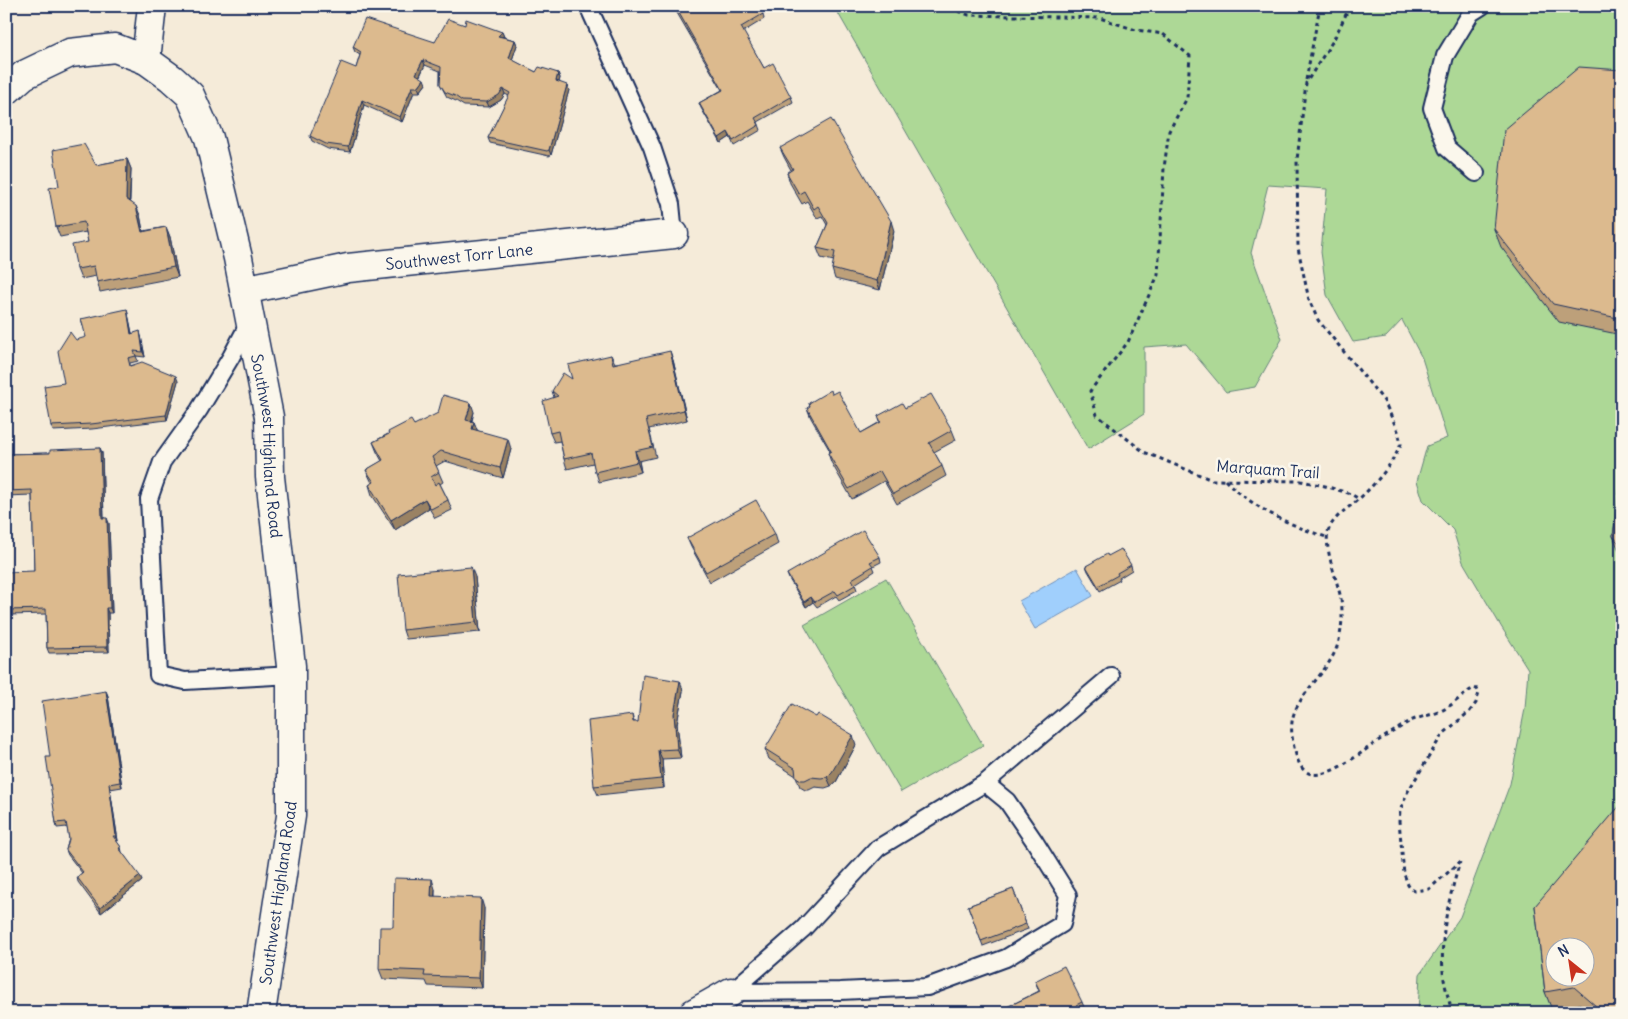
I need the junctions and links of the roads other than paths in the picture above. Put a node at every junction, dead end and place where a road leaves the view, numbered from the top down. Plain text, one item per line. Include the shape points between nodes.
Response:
1 (152, 6) edge
2 (588, 6) edge
3 (1482, 6) edge
4 (146, 60) junction
5 (6, 91) edge
6 (1476, 173) dead end
7 (674, 234) joint
8 (244, 290) junction
9 (250, 321) junction
10 (292, 675) junction
11 (1111, 676) dead end
12 (985, 783) junction
13 (731, 992) junction
14 (261, 1013) edge
15 (694, 1013) edge

1 - 4 street
2 - 7 lane via 652,148 671,204
3 - 6 lane via 1471,13 1445,56 1432,108 1448,148
4 - 5 street, Southwest Highland Road via 115,48 70,53 24,75
4 - 8 street, Southwest Highland Road via 190,94 209,138
7 - 8 street, Southwest Torr Lane via 348,268
8 - 9 street, Southwest Highland Road
9 - 10 street, Southwest Highland Road via 269,417 270,477
9 - 10 lane via 199,410 162,462 149,499 158,675 185,681
10 - 14 street, Southwest Highland Road via 291,816
11 - 12 lane
12 - 13 lane via 878,848 803,929
12 - 13 lane via 1007,801 1068,895 1062,924 1006,958 927,987
13 - 15 street

